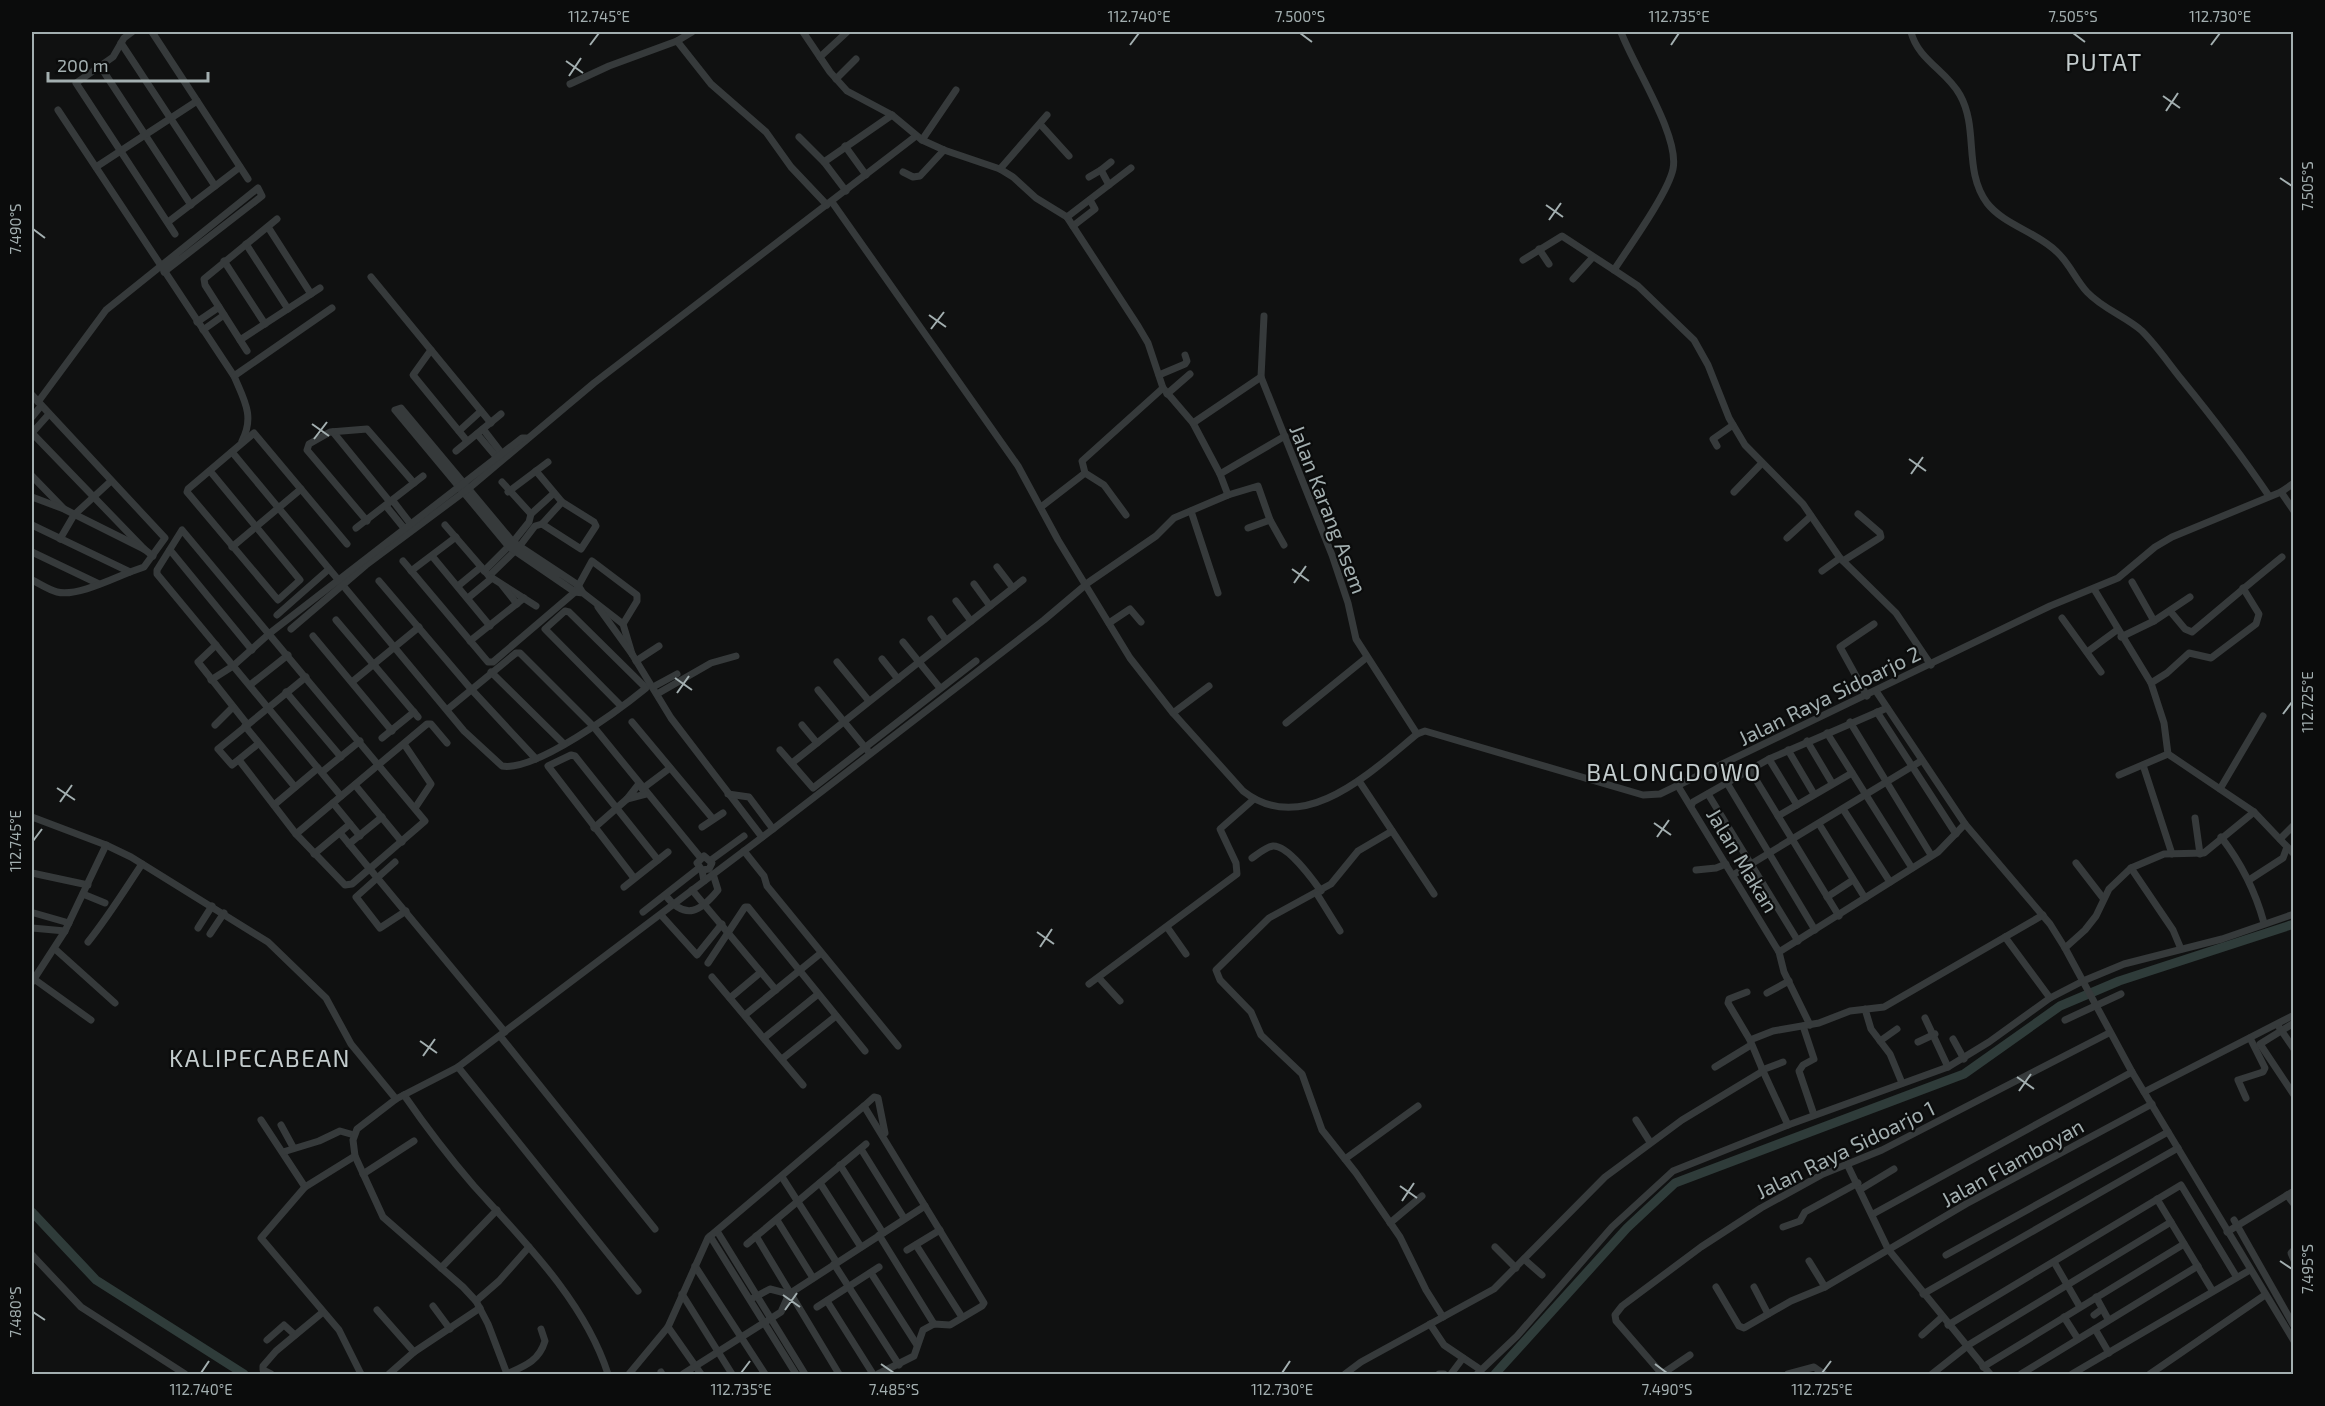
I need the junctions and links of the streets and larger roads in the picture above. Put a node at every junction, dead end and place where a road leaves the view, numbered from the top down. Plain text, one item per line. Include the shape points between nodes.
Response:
1 (132, 32) edge
2 (152, 32) edge
3 (692, 32) edge
4 (803, 32) edge
5 (847, 32) edge
6 (1621, 32) edge
7 (1911, 32) edge
8 (677, 41) junction
9 (121, 43) junction
10 (820, 57) junction
11 (856, 59) dead end
12 (100, 66) junction
13 (836, 79) junction
14 (570, 84) dead end
15 (956, 90) dead end
16 (197, 101) junction
17 (58, 110) dead end
18 (892, 115) junction
19 (1047, 116) dead end
20 (170, 118) junction
21 (1040, 124) junction
22 (145, 135) junction
23 (799, 137) dead end
24 (919, 138) junction
25 (845, 146) junction
26 (944, 150) junction
27 (120, 151) junction
28 (1070, 156) dead end
29 (824, 162) junction
30 (1111, 162) dead end
31 (96, 167) junction
32 (240, 167) junction
33 (1131, 168) dead end
34 (1000, 169) junction
35 (1101, 170) junction
36 (903, 172) dead end
37 (866, 175) junction
38 (1089, 177) dead end
39 (248, 179) dead end
40 (1109, 185) junction
41 (215, 186) junction
42 (846, 191) junction
43 (1089, 200) junction
44 (829, 203) junction
45 (191, 205) junction
46 (1067, 217) junction
47 (277, 219) dead end
48 (168, 222) junction
49 (1073, 226) junction
50 (208, 227) junction
51 (268, 227) junction
52 (175, 234) dead end
53 (213, 234) junction
54 (246, 244) junction
55 (1539, 249) junction
56 (1593, 257) junction
57 (1523, 260) dead end
58 (224, 261) junction
59 (1549, 264) dead end
60 (159, 265) junction
61 (1614, 270) junction
62 (164, 272) junction
63 (371, 278) dead end
64 (1572, 279) dead end
65 (320, 288) dead end
66 (311, 294) junction
67 (219, 307) junction
68 (333, 308) dead end
69 (288, 309) junction
70 (224, 315) junction
71 (1264, 316) dead end
72 (197, 322) junction
73 (265, 324) junction
74 (203, 330) junction
75 (240, 340) junction
76 (431, 350) junction
77 (247, 351) dead end
78 (1185, 355) dead end
79 (1190, 374) dead end
80 (1159, 375) junction
81 (234, 376) junction
82 (1261, 376) junction
83 (1165, 391) junction
84 (32, 395) edge
85 (40, 404) junction
86 (482, 411) junction
87 (49, 414) junction
88 (501, 414) dead end
89 (32, 417) edge
90 (491, 423) junction
91 (1193, 423) junction
92 (1733, 425) junction
93 (459, 430) junction
94 (333, 432) junction
95 (480, 432) junction
96 (32, 433) edge
97 (1285, 436) junction
98 (467, 441) junction
99 (239, 446) junction
100 (1718, 446) dead end
101 (456, 451) dead end
102 (232, 452) junction
103 (501, 458) junction
104 (548, 462) dead end
105 (1762, 463) junction
106 (210, 471) junction
107 (536, 471) junction
108 (1084, 473) junction
109 (1220, 474) junction
110 (32, 476) edge
111 (423, 476) dead end
112 (111, 481) junction
113 (502, 482) dead end
114 (414, 483) junction
115 (2294, 483) edge
116 (301, 489) junction
117 (463, 489) junction
118 (508, 492) junction
119 (1734, 492) dead end
120 (554, 493) junction
121 (94, 495) junction
122 (1228, 495) junction
123 (2283, 495) junction
124 (2269, 496) junction
125 (32, 497) edge
126 (562, 502) junction
127 (389, 503) junction
128 (278, 507) junction
129 (1041, 507) junction
130 (64, 509) junction
131 (1191, 511) junction
132 (2294, 511) edge
133 (74, 514) junction
134 (1858, 514) dead end
135 (1126, 515) dead end
136 (1811, 516) junction
137 (1270, 519) junction
138 (367, 521) junction
139 (534, 522) junction
140 (32, 525) edge
141 (445, 525) dead end
142 (256, 528) junction
143 (356, 528) dead end
144 (1248, 528) dead end
145 (411, 530) junction
146 (456, 537) junction
147 (1787, 538) dead end
148 (60, 539) junction
149 (347, 544) dead end
150 (1284, 545) dead end
151 (232, 547) junction
152 (514, 547) junction
153 (144, 549) junction
154 (170, 550) junction
155 (32, 552) edge
156 (432, 556) junction
157 (158, 557) junction
158 (2282, 557) dead end
159 (1842, 559) junction
160 (403, 561) dead end
161 (997, 567) dead end
162 (329, 569) junction
163 (411, 571) junction
164 (1822, 571) dead end
165 (130, 572) junction
166 (487, 573) junction
167 (32, 580) edge
168 (1023, 580) dead end
169 (380, 581) dead end
170 (2132, 582) dead end
171 (341, 583) junction
172 (502, 583) junction
173 (99, 584) junction
174 (974, 584) dead end
175 (458, 586) junction
176 (1086, 586) junction
177 (1013, 588) junction
178 (2243, 588) junction
179 (579, 590) junction
180 (2096, 592) junction
181 (1218, 593) dead end
182 (2190, 597) dead end
183 (468, 598) junction
184 (524, 598) junction
185 (956, 601) dead end
186 (517, 604) junction
187 (597, 604) junction
188 (536, 606) dead end
189 (990, 606) junction
190 (2170, 611) junction
191 (277, 615) dead end
192 (2062, 618) dead end
193 (931, 619) dead end
194 (336, 620) dead end
195 (971, 621) junction
196 (2154, 621) junction
197 (1141, 622) dead end
198 (1109, 623) junction
199 (623, 624) junction
200 (1874, 624) dead end
201 (490, 626) junction
202 (419, 627) junction
203 (291, 629) dead end
204 (270, 633) junction
205 (2119, 633) junction
206 (314, 636) dead end
207 (946, 640) junction
208 (470, 641) junction
209 (903, 642) dead end
210 (216, 645) junction
211 (395, 646) junction
212 (659, 646) dead end
213 (252, 650) junction
214 (2087, 652) junction
215 (288, 655) junction
216 (736, 656) dead end
217 (634, 657) junction
218 (1366, 658) junction
219 (882, 659) dead end
220 (976, 661) dead end
221 (837, 662) dead end
222 (919, 662) junction
223 (374, 664) junction
224 (1930, 665) junction
225 (233, 666) junction
226 (491, 672) junction
227 (2101, 672) dead end
228 (677, 674) dead end
229 (306, 677) junction
230 (898, 679) junction
231 (211, 680) junction
232 (352, 682) junction
233 (2151, 683) junction
234 (249, 686) junction
235 (1209, 686) dead end
236 (940, 688) junction
237 (471, 689) junction
238 (818, 690) dead end
239 (655, 691) junction
240 (286, 692) junction
241 (1878, 694) junction
242 (1866, 696) junction
243 (869, 701) junction
244 (621, 706) junction
245 (268, 707) junction
246 (233, 708) junction
247 (1887, 708) junction
248 (448, 709) junction
249 (1877, 712) junction
250 (1173, 713) junction
251 (2264, 716) dead end
252 (632, 722) dead end
253 (844, 722) junction
254 (1850, 722) junction
255 (1286, 723) dead end
256 (802, 724) dead end
257 (215, 725) dead end
258 (246, 725) junction
259 (392, 730) junction
260 (596, 730) junction
261 (1827, 733) junction
262 (1417, 734) junction
263 (382, 738) dead end
264 (360, 741) junction
265 (1807, 741) junction
266 (447, 743) dead end
267 (817, 743) junction
268 (258, 744) junction
269 (404, 744) junction
270 (564, 744) junction
271 (780, 750) dead end
272 (1788, 750) junction
273 (868, 751) junction
274 (2168, 754) junction
275 (341, 757) junction
276 (536, 759) junction
277 (1769, 759) junction
278 (239, 760) junction
279 (1922, 761) junction
280 (792, 763) junction
281 (379, 765) junction
282 (2143, 765) junction
283 (1912, 767) junction
284 (670, 768) junction
285 (320, 770) junction
286 (1750, 770) junction
287 (1852, 773) junction
288 (2119, 775) dead end
289 (1887, 782) junction
290 (1727, 783) junction
291 (1832, 783) junction
292 (1362, 784) junction
293 (355, 785) junction
294 (296, 787) junction
295 (642, 789) junction
296 (2220, 789) junction
297 (1681, 790) junction
298 (816, 792) junction
299 (728, 794) junction
300 (1708, 794) junction
301 (1814, 794) junction
302 (1866, 795) junction
303 (341, 796) junction
304 (627, 799) junction
305 (1251, 802) junction
306 (333, 803) junction
307 (274, 805) junction
308 (1797, 805) junction
309 (1691, 806) junction
310 (415, 808) junction
311 (616, 808) junction
312 (1843, 809) junction
313 (2253, 812) junction
314 (723, 813) dead end
315 (1778, 816) junction
316 (32, 817) edge
317 (382, 817) junction
318 (2196, 818) dead end
319 (713, 819) junction
320 (350, 824) junction
321 (1819, 824) junction
322 (1965, 824) junction
323 (2294, 825) edge
324 (702, 826) dead end
325 (594, 828) junction
326 (773, 829) junction
327 (1392, 831) junction
328 (340, 833) junction
329 (296, 834) junction
330 (1956, 834) junction
331 (360, 836) junction
332 (744, 836) dead end
333 (762, 837) junction
334 (2221, 837) junction
335 (2280, 839) junction
336 (1793, 840) junction
337 (402, 842) junction
338 (349, 844) junction
339 (106, 845) junction
340 (2287, 847) junction
341 (744, 851) junction
342 (668, 852) dead end
343 (2202, 853) junction
344 (314, 854) junction
345 (1770, 854) junction
346 (2172, 854) junction
347 (2294, 854) edge
348 (1931, 855) junction
349 (700, 857) junction
350 (1252, 858) dead end
351 (658, 860) junction
352 (711, 861) junction
353 (395, 862) dead end
354 (2076, 863) dead end
355 (142, 864) junction
356 (1726, 864) junction
357 (1751, 864) junction
358 (1912, 868) junction
359 (2131, 868) junction
360 (701, 869) junction
361 (720, 869) junction
362 (1696, 870) dead end
363 (32, 873) edge
364 (374, 873) junction
365 (714, 874) junction
366 (1733, 875) junction
367 (634, 878) junction
368 (1853, 880) junction
369 (2249, 880) junction
370 (704, 881) junction
371 (1890, 882) junction
372 (88, 885) junction
373 (624, 887) dead end
374 (692, 890) junction
375 (1319, 892) junction
376 (83, 894) junction
377 (1434, 894) dead end
378 (666, 896) junction
379 (1827, 897) junction
380 (1865, 898) junction
381 (2103, 898) junction
382 (105, 903) dead end
383 (704, 904) junction
384 (673, 905) junction
385 (213, 906) junction
386 (406, 912) junction
387 (644, 912) dead end
388 (34, 913) dead end
389 (224, 913) junction
390 (2294, 914) edge
391 (661, 915) junction
392 (2043, 915) junction
393 (1839, 916) junction
394 (2264, 922) junction
395 (69, 923) junction
396 (1167, 927) junction
397 (32, 928) edge
398 (198, 928) dead end
399 (725, 929) junction
400 (1815, 930) junction
401 (65, 931) junction
402 (1340, 931) dead end
403 (210, 934) dead end
404 (2006, 937) junction
405 (1798, 940) junction
406 (88, 942) dead end
407 (2065, 948) junction
408 (55, 949) junction
409 (2181, 949) junction
410 (1779, 952) junction
411 (821, 953) junction
412 (1186, 954) dead end
413 (708, 963) dead end
414 (760, 972) junction
415 (799, 972) junction
416 (712, 977) dead end
417 (1099, 978) junction
418 (33, 981) edge
419 (1789, 981) junction
420 (2085, 983) junction
421 (1089, 984) dead end
422 (776, 990) junction
423 (1746, 992) dead end
424 (1767, 993) dead end
425 (2121, 994) dead end
426 (817, 995) junction
427 (730, 998) junction
428 (2050, 998) junction
429 (1120, 1001) dead end
430 (115, 1003) dead end
431 (2095, 1004) junction
432 (1865, 1009) junction
433 (745, 1015) junction
434 (2294, 1015) edge
435 (836, 1017) junction
436 (1925, 1018) dead end
437 (91, 1020) dead end
438 (2065, 1020) dead end
439 (2294, 1023) edge
440 (1807, 1026) junction
441 (2279, 1028) junction
442 (1897, 1029) dead end
443 (2109, 1033) junction
444 (502, 1034) junction
445 (1935, 1034) junction
446 (764, 1038) junction
447 (2250, 1038) junction
448 (1953, 1039) dead end
449 (1880, 1041) junction
450 (1918, 1042) dead end
451 (1750, 1043) junction
452 (898, 1046) dead end
453 (2294, 1049) edge
454 (865, 1051) dead end
455 (782, 1059) junction
456 (1964, 1059) junction
457 (1783, 1062) dead end
458 (458, 1067) junction
459 (1715, 1067) dead end
460 (1948, 1067) junction
461 (1762, 1071) junction
462 (2132, 1072) junction
463 (1902, 1083) junction
464 (803, 1085) dead end
465 (2144, 1092) junction
466 (404, 1095) junction
467 (2294, 1095) edge
468 (2246, 1098) dead end
469 (396, 1099) junction
470 (2152, 1104) junction
471 (864, 1106) junction
472 (1418, 1106) dead end
473 (1814, 1115) junction
474 (261, 1120) dead end
475 (1636, 1120) dead end
476 (281, 1125) dead end
477 (1788, 1125) junction
478 (2168, 1132) junction
479 (354, 1135) junction
480 (886, 1138) junction
481 (414, 1141) dead end
482 (1650, 1142) junction
483 (293, 1147) junction
484 (2178, 1148) junction
485 (283, 1152) junction
486 (355, 1156) junction
487 (1345, 1159) junction
488 (840, 1165) junction
489 (1848, 1166) junction
490 (1894, 1169) dead end
491 (363, 1174) junction
492 (782, 1177) junction
493 (820, 1183) junction
494 (1859, 1186) junction
495 (305, 1187) junction
496 (2290, 1193) edge
497 (1422, 1196) dead end
498 (2157, 1199) junction
499 (799, 1200) junction
500 (2294, 1204) edge
501 (925, 1206) junction
502 (497, 1210) junction
503 (1873, 1214) junction
504 (904, 1218) junction
505 (777, 1220) junction
506 (1390, 1222) junction
507 (2171, 1222) junction
508 (2236, 1223) junction
509 (1784, 1227) dead end
510 (655, 1229) dead end
511 (2225, 1229) junction
512 (940, 1230) junction
513 (714, 1234) junction
514 (881, 1234) junction
515 (756, 1236) junction
516 (747, 1244) dead end
517 (2184, 1244) junction
518 (916, 1245) junction
519 (529, 1246) junction
520 (861, 1247) junction
521 (1495, 1247) dead end
522 (1888, 1249) junction
523 (906, 1250) dead end
524 (2294, 1250) edge
525 (32, 1255) edge
526 (1946, 1255) dead end
527 (1524, 1259) junction
528 (2294, 1260) edge
529 (1809, 1261) dead end
530 (2054, 1262) junction
531 (835, 1263) junction
532 (695, 1266) junction
533 (2198, 1266) junction
534 (879, 1267) dead end
535 (441, 1268) junction
536 (1515, 1268) junction
537 (2250, 1270) junction
538 (871, 1273) junction
539 (1542, 1275) dead end
540 (2236, 1276) junction
541 (813, 1278) junction
542 (2067, 1283) junction
543 (848, 1286) junction
544 (1716, 1287) dead end
545 (1754, 1287) dead end
546 (1825, 1287) junction
547 (2212, 1290) junction
548 (638, 1291) dead end
549 (790, 1293) junction
550 (682, 1294) junction
551 (1923, 1294) junction
552 (2265, 1295) junction
553 (2096, 1297) junction
554 (753, 1298) junction
555 (827, 1300) junction
556 (478, 1305) junction
557 (433, 1306) dead end
558 (817, 1307) dead end
559 (2080, 1307) junction
560 (2102, 1309) junction
561 (377, 1310) dead end
562 (323, 1312) junction
563 (1768, 1314) junction
564 (2094, 1315) dead end
565 (962, 1317) junction
566 (1443, 1317) junction
567 (1942, 1317) junction
568 (2064, 1317) junction
569 (2108, 1320) junction
570 (768, 1321) junction
571 (934, 1324) junction
572 (1430, 1324) junction
573 (1948, 1325) junction
574 (2294, 1326) edge
575 (668, 1327) junction
576 (450, 1329) junction
577 (541, 1329) dead end
578 (2095, 1329) junction
579 (295, 1335) junction
580 (1922, 1335) dead end
581 (2293, 1337) edge
582 (742, 1339) junction
583 (2078, 1339) junction
584 (267, 1340) dead end
585 (917, 1345) junction
586 (1966, 1348) junction
587 (414, 1352) junction
588 (718, 1353) junction
589 (2109, 1353) junction
590 (1690, 1355) dead end
591 (1463, 1358) junction
592 (899, 1365) junction
593 (696, 1367) junction
594 (1983, 1367) junction
595 (507, 1372) edge
596 (1479, 1372) edge
597 (185, 1374) edge
598 (271, 1374) edge
599 (360, 1374) edge
600 (389, 1374) edge
601 (498, 1374) edge
602 (608, 1374) edge
603 (628, 1374) edge
604 (683, 1374) edge
605 (700, 1374) edge
606 (732, 1374) edge
607 (765, 1374) edge
608 (796, 1374) edge
609 (806, 1374) edge
610 (839, 1374) edge
611 (873, 1374) edge
612 (878, 1374) edge
613 (1345, 1374) edge
614 (1439, 1374) edge
615 (1444, 1374) edge
616 (1451, 1374) edge
617 (1662, 1374) edge
618 (1788, 1374) edge
619 (1824, 1374) edge
620 (1932, 1374) edge
621 (1990, 1374) edge
622 (2021, 1374) edge
623 (2072, 1374) edge
624 (2150, 1374) edge

1 - 9 street
2 - 16 street
3 - 8 street
4 - 10 street
5 - 10 street
6 - 61 street via 1668,136 1674,166
7 - 124 street via 1917,47 1953,83 1966,106 1971,123 1972,168 1986,201 1994,211 2050,244 2086,291 2143,333 2226,434
8 - 14 street
8 - 44 street via 711,84 766,132 791,167
9 - 12 street via 113,57
9 - 20 street
10 - 13 street
11 - 13 street
12 - 22 street
12 - 27 street via 76,83
13 - 18 street via 847,91
15 - 24 street
16 - 20 street
16 - 32 street
17 - 31 street
18 - 24 street
18 - 25 street
19 - 21 street
20 - 22 street
20 - 41 street
21 - 28 street
21 - 34 street
22 - 27 street
22 - 45 street
23 - 29 street
24 - 26 street
24 - 37 street
25 - 29 street
25 - 37 street
26 - 34 street
26 - 36 street via 920,176
27 - 31 street
27 - 48 street
29 - 42 street
30 - 35 street
31 - 60 street
32 - 39 street
32 - 41 street
33 - 40 street
34 - 46 street
35 - 38 street
35 - 40 street
37 - 42 street
40 - 43 street
41 - 45 street
42 - 44 street
43 - 46 street
43 - 49 street via 1095,209
44 - 103 street
44 - 129 street via 1018,466
45 - 48 street
46 - 49 street
47 - 51 street
48 - 52 street
49 - 80 street via 1138,326
50 - 53 street
50 - 53 street via 258,188 262,196
50 - 60 street
51 - 54 street
51 - 66 street
53 - 62 street
54 - 58 street
54 - 69 street
55 - 56 street via 1563,236
55 - 57 street
55 - 59 street
56 - 61 street
56 - 64 street
58 - 67 street via 204,281
58 - 73 street
60 - 62 street
60 - 85 street via 106,310
61 - 92 street via 1638,286 1694,340
62 - 72 street
63 - 76 street
65 - 66 street
66 - 69 street
67 - 70 street
67 - 72 street
68 - 81 street
69 - 73 street
70 - 74 street
70 - 75 street
71 - 82 street, Jalan Karang Asem
72 - 74 street
73 - 75 street
74 - 81 street
75 - 77 street
76 - 86 street
76 - 93 street via 413,375
78 - 80 street via 1185,364
79 - 83 street
80 - 83 street
81 - 99 street via 249,422
82 - 91 street
82 - 97 street, Jalan Karang Asem
83 - 91 street
83 - 108 street via 1083,459
84 - 85 street
85 - 87 street
85 - 89 street
86 - 90 street
86 - 93 street
87 - 96 street
87 - 112 street
88 - 90 street
90 - 95 street
91 - 109 street
92 - 100 street via 1713,439
92 - 105 street
93 - 98 street
94 - 114 street via 364,428 370,431
94 - 127 street
94 - 138 street via 309,444 307,450
95 - 98 street
95 - 103 street
96 - 121 street
97 - 109 street
97 - 218 street, Jalan Karang Asem via 1332,555 1354,636
98 - 101 street
99 - 102 street
99 - 116 street via 255,433
102 - 106 street
102 - 128 street
103 - 117 street
104 - 107 street
105 - 119 street
105 - 136 street
106 - 142 street
106 - 151 street via 187,492
107 - 118 street
107 - 120 street
108 - 129 street
108 - 135 street via 1104,485
109 - 122 street
110 - 130 street
111 - 114 street
112 - 121 street
112 - 157 street via 165,537
113 - 118 street
114 - 127 street
115 - 123 street, Jalan Raya Sidoarjo 2
116 - 128 street
116 - 149 street
117 - 117 street via 395,412 398,407
117 - 145 street
117 - 152 street
118 - 139 street
120 - 126 street
120 - 139 street
121 - 133 street
121 - 153 street
122 - 131 street
122 - 137 street via 1258,486
123 - 124 street, Jalan Raya Sidoarjo 2
123 - 132 street
124 - 180 street, Jalan Raya Sidoarjo 2 via 2163,542
125 - 130 street
126 - 139 street
126 - 139 street via 595,524 584,548 578,549
127 - 138 street
127 - 145 street
128 - 142 street
128 - 162 street
129 - 176 street
130 - 133 street
131 - 176 street via 1169,522 1156,536
131 - 181 street
133 - 148 street
133 - 153 street
134 - 159 street via 1881,537
136 - 147 street
136 - 159 street
137 - 144 street
137 - 150 street
138 - 143 street
139 - 152 street
140 - 148 street
141 - 146 street
142 - 151 street
142 - 151 street via 300,581 278,600
145 - 171 street
146 - 156 street
146 - 166 street
148 - 165 street
152 - 166 street
152 - 179 street
153 - 157 street
154 - 157 street
154 - 204 street via 181,531 185,531
154 - 213 street
155 - 173 street
156 - 163 street
156 - 175 street
157 - 165 street
157 - 210 street via 158,574
158 - 178 street
159 - 164 street
159 - 224 street via 1896,613
160 - 163 street
161 - 177 street
162 - 171 street
162 - 191 street
163 - 208 street
165 - 173 street
166 - 172 street
166 - 175 street
166 - 183 street
167 - 173 street via 62,592
168 - 177 street
169 - 202 street
170 - 196 street
171 - 203 street
171 - 204 street
171 - 211 street
172 - 184 street
172 - 186 street
174 - 189 street
175 - 183 street
176 - 198 street
176 - 273 street
177 - 189 street
178 - 190 street via 2192,632
178 - 233 street via 2259,614 2256,624 2211,658 2189,653
179 - 187 street
179 - 199 street via 590,563 595,561 637,595 638,601
179 - 208 street via 493,662 487,661
180 - 205 street
180 - 224 street, Jalan Raya Sidoarjo 2 via 2050,606
182 - 190 street
183 - 201 street
184 - 186 street
184 - 188 street
185 - 195 street
186 - 201 street
187 - 199 street
187 - 217 street
189 - 195 street
190 - 196 street
192 - 214 street
193 - 207 street
194 - 223 street
195 - 207 street
196 - 205 street
197 - 198 street via 1130,609
198 - 250 street via 1130,658
199 - 217 street
200 - 242 street via 1840,646
201 - 208 street
202 - 211 street
202 - 237 street
204 - 213 street
204 - 215 street
205 - 214 street
205 - 233 street via 2138,657
206 - 232 street
207 - 222 street
209 - 222 street
210 - 225 street
210 - 231 street via 198,662
211 - 223 street
211 - 248 street
212 - 217 street
213 - 225 street
214 - 227 street
215 - 229 street
215 - 234 street
216 - 239 street via 711,663
217 - 239 street
218 - 255 street
218 - 262 street, Jalan Karang Asem
219 - 230 street
220 - 236 street
221 - 243 street
222 - 230 street
222 - 236 street
223 - 232 street
223 - 259 street via 416,715
224 - 241 street, Jalan Raya Sidoarjo 2
225 - 231 street
225 - 234 street
226 - 237 street
226 - 260 street via 518,652
226 - 270 street
228 - 239 street
229 - 240 street
229 - 264 street
230 - 243 street
231 - 246 street
232 - 259 street
233 - 274 street via 2164,723
234 - 245 street
235 - 250 street
236 - 273 street
237 - 248 street
237 - 276 street
238 - 253 street
239 - 299 street
240 - 245 street
240 - 275 street
241 - 242 street, Jalan Raya Sidoarjo 2
241 - 247 street
242 - 297 street, Jalan Raya Sidoarjo 2
243 - 253 street
244 - 244 street via 646,686 566,611 544,630
244 - 260 street
245 - 258 street
245 - 285 street
246 - 257 street
246 - 258 street
247 - 249 street
247 - 279 street
248 - 276 street via 464,731 502,766
249 - 254 street
249 - 283 street
250 - 305 street
251 - 296 street
252 - 284 street
253 - 267 street
253 - 273 street
254 - 261 street
254 - 289 street
256 - 267 street
258 - 268 street
258 - 278 street via 218,749 231,764
259 - 263 street
260 - 270 street
260 - 295 street
261 - 265 street
261 - 287 street
262 - 292 street
262 - 297 street, Jalan Raya Sidoarjo 2 via 1431,732 1643,795
264 - 275 street
264 - 281 street
265 - 272 street
265 - 291 street
266 - 269 street via 428,723
267 - 280 street
268 - 278 street
268 - 294 street
269 - 281 street
269 - 310 street via 431,784
270 - 276 street
271 - 280 street
272 - 277 street
272 - 301 street
273 - 298 street
274 - 282 street
274 - 296 street
275 - 285 street
277 - 286 street
277 - 308 street
278 - 307 street
279 - 283 street
279 - 322 street
280 - 298 street
281 - 293 street
281 - 310 street
282 - 288 street
282 - 346 street
283 - 289 street
283 - 330 street
284 - 295 street
284 - 319 street
285 - 294 street
285 - 303 street
286 - 290 street
286 - 315 street
287 - 291 street
287 - 302 street
289 - 302 street
289 - 348 street
290 - 300 street
290 - 345 street
291 - 301 street
292 - 305 street via 1333,798 1299,805
292 - 327 street
293 - 303 street
293 - 317 street
294 - 307 street
295 - 304 street
295 - 304 street
295 - 349 street
296 - 313 street
297 - 309 street, Jalan Makan
298 - 326 street
299 - 326 street via 749,797
299 - 333 street
300 - 309 street
300 - 357 street
301 - 308 street
302 - 312 street
302 - 358 street
303 - 306 street
304 - 311 street
305 - 396 street via 1220,829 1237,874
306 - 320 street
306 - 329 street
307 - 329 street
308 - 315 street
309 - 356 street, Jalan Makan
310 - 337 street via 425,821
311 - 325 street
311 - 325 street via 573,755 548,766
311 - 351 street
312 - 321 street
312 - 371 street
313 - 334 street
313 - 335 street
314 - 319 street
315 - 336 street
316 - 339 street
317 - 331 street
317 - 337 street
318 - 343 street
319 - 324 street
320 - 328 street
320 - 331 street
321 - 336 street
321 - 368 street
322 - 330 street
322 - 392 street
323 - 335 street
325 - 367 street
326 - 333 street
327 - 375 street via 1358,851 1334,881
327 - 377 street
328 - 338 street
328 - 344 street
329 - 344 street
330 - 348 street
331 - 338 street
332 - 352 street
333 - 341 street
334 - 343 street
334 - 369 street
335 - 340 street
336 - 345 street
336 - 379 street
337 - 364 street
338 - 364 street
339 - 355 street
339 - 372 street
340 - 347 street
340 - 369 street via 2283,858
341 - 361 street
341 - 411 street
342 - 351 street
343 - 346 street
344 - 364 street via 345,885
345 - 357 street
345 - 400 street
346 - 359 street
348 - 358 street
349 - 352 street
349 - 360 street via 697,863
350 - 375 street via 1278,847 1297,861
351 - 367 street
352 - 360 street via 709,869
352 - 361 street
353 - 364 street
354 - 381 street
355 - 385 street
355 - 406 street
356 - 362 street
356 - 366 street, Jalan Makan
357 - 366 street
357 - 405 street
358 - 371 street
359 - 381 street
359 - 409 street via 2173,930
360 - 370 street
360 - 378 street
361 - 365 street
363 - 372 street
364 - 386 street
364 - 386 street via 356,897 377,927 382,928
365 - 370 street
365 - 383 street via 718,890
366 - 410 street, Jalan Makan
367 - 373 street
368 - 379 street
368 - 380 street
369 - 394 street
370 - 374 street
371 - 380 street
372 - 376 street
374 - 383 street
374 - 384 street
375 - 402 street
375 - 487 street via 1269,918 1216,970 1251,1012 1260,1033 1302,1074 1322,1130
376 - 382 street
376 - 395 street
378 - 384 street
378 - 387 street
379 - 393 street
380 - 393 street
381 - 407 street via 2096,916
383 - 384 street via 689,912
383 - 399 street
384 - 391 street
385 - 389 street
385 - 398 street
386 - 444 street
388 - 395 street
389 - 403 street
389 - 469 street via 280,951 326,998 351,1044
390 - 394 street
391 - 399 street via 698,955
391 - 444 street
392 - 404 street
392 - 407 street
393 - 400 street
394 - 409 street via 2222,939
395 - 401 street
396 - 412 street
396 - 417 street
397 - 401 street
399 - 413 street
399 - 414 street
399 - 415 street via 748,907
400 - 405 street
401 - 408 street
404 - 428 street
404 - 432 street via 1884,1007
405 - 410 street
407 - 420 street
408 - 418 street
408 - 430 street
409 - 420 street via 2124,964
410 - 419 street, Jalan Makan
411 - 415 street
411 - 452 street
414 - 422 street
414 - 427 street
415 - 422 street
415 - 426 street
416 - 427 street
417 - 421 street
417 - 429 street
418 - 437 street
419 - 424 street
419 - 440 street, Jalan Makan
420 - 428 street
420 - 431 street
422 - 433 street
423 - 451 street via 1728,1003
425 - 431 street
426 - 435 street
426 - 446 street
427 - 433 street
428 - 456 street
431 - 438 street
431 - 443 street
432 - 440 street
432 - 449 street via 1871,1029
433 - 446 street
434 - 441 street
435 - 454 street
435 - 455 street
436 - 445 street
439 - 441 street
440 - 451 street via 1773,1031
440 - 473 street, Jalan Makan via 1814,1059 1799,1071
441 - 447 street
441 - 453 street
441 - 467 street via 2260,1044
442 - 449 street
443 - 462 street
443 - 489 street, Jalan Raya Sidoarjo 1
444 - 458 street
444 - 510 street
445 - 450 street
445 - 460 street
446 - 455 street
447 - 465 street
447 - 468 street via 2265,1068 2238,1080
448 - 456 street
449 - 463 street via 1894,1060
451 - 459 street
451 - 461 street
455 - 464 street
456 - 460 street
457 - 461 street
458 - 466 street
458 - 548 street
460 - 463 street
461 - 477 street
461 - 482 street
462 - 465 street
462 - 503 street
463 - 473 street
465 - 470 street
466 - 469 street
466 - 502 street via 454,1162
469 - 479 street
470 - 478 street
470 - 522 street, Jalan Flamboyan
471 - 480 street
471 - 480 street via 878,1098
471 - 492 street
472 - 487 street
473 - 477 street
474 - 485 street
475 - 482 street
476 - 483 street
477 - 596 street via 1664,1177 1612,1227 1518,1335
478 - 484 street
478 - 526 street
479 - 483 street via 340,1131 318,1142
479 - 486 street
480 - 501 street
481 - 491 street
482 - 527 street via 1605,1177
483 - 485 street
484 - 511 street
484 - 551 street
485 - 495 street
486 - 491 street
486 - 495 street
487 - 506 street
488 - 493 street
488 - 504 street via 863,1147
488 - 514 street
489 - 494 street
489 - 617 street, Jalan Raya Sidoarjo 1 via 1823,1174 1761,1208 1622,1306 1615,1315 1616,1321
490 - 494 street
491 - 535 street via 388,1224
492 - 499 street
492 - 513 street
493 - 499 street
493 - 520 street
494 - 503 street
494 - 509 street via 1805,1212 1800,1221
495 - 562 street via 261,1238
496 - 500 street
496 - 508 street
497 - 506 street
498 - 507 street
498 - 530 street
498 - 540 street via 2182,1186
499 - 505 street
499 - 531 street
501 - 504 street
501 - 512 street
502 - 519 street
502 - 535 street
503 - 522 street
504 - 514 street
505 - 515 street
505 - 541 street
506 - 566 street
507 - 517 street
507 - 542 street
508 - 511 street
508 - 574 street
511 - 537 street
512 - 518 street
512 - 565 street via 984,1303
513 - 532 street
513 - 554 street
514 - 520 street
514 - 571 street
515 - 516 street
515 - 549 street
517 - 533 street
517 - 553 street
518 - 523 street
518 - 565 street
519 - 556 street
519 - 602 street via 595,1341
520 - 531 street
521 - 536 street
522 - 546 street, Jalan Flamboyan
522 - 551 street
524 - 528 street
525 - 597 street via 81,1307
527 - 536 street
527 - 539 street
529 - 546 street
530 - 542 street
530 - 573 street
531 - 541 street
531 - 543 street
532 - 550 street
532 - 582 street
533 - 547 street
533 - 569 street
534 - 538 street
535 - 556 street
536 - 566 street via 1494,1289
537 - 540 street
537 - 552 street
538 - 543 street
538 - 585 street
540 - 547 street
541 - 549 street
542 - 559 street
542 - 586 street
543 - 555 street
543 - 592 street
544 - 563 street, Jalan Flamboyan via 1740,1327
545 - 563 street
546 - 563 street, Jalan Flamboyan
547 - 589 street
549 - 554 street via 770,1289
549 - 570 street via 784,1309
549 - 610 street
550 - 575 street
550 - 588 street
551 - 567 street
552 - 581 street
552 - 624 street
553 - 559 street
553 - 560 street
554 - 570 street
555 - 558 street
555 - 611 street
556 - 576 street
556 - 595 street
557 - 576 street
559 - 568 street
560 - 564 street
560 - 569 street
561 - 587 street
562 - 579 street
562 - 599 street via 344,1338
565 - 571 street via 950,1325
566 - 572 street
567 - 573 street
567 - 580 street
568 - 583 street
568 - 594 street
569 - 578 street
570 - 582 street
570 - 608 street
570 - 609 street
571 - 585 street via 920,1333
572 - 591 street via 1443,1344
572 - 613 street
573 - 586 street
575 - 593 street
575 - 603 street
576 - 587 street
577 - 595 street via 545,1341 538,1356
578 - 583 street
578 - 589 street
579 - 584 street via 284,1325
579 - 598 street via 263,1366
582 - 588 street
582 - 607 street
583 - 622 street
585 - 592 street via 914,1356
586 - 594 street
586 - 620 street
587 - 600 street
588 - 593 street
588 - 606 street
589 - 623 street
590 - 617 street
591 - 596 street
591 - 616 street
592 - 612 street
593 - 604 street
593 - 605 street
594 - 621 street
595 - 601 street
614 - 615 street
618 - 619 street via 1814,1366

